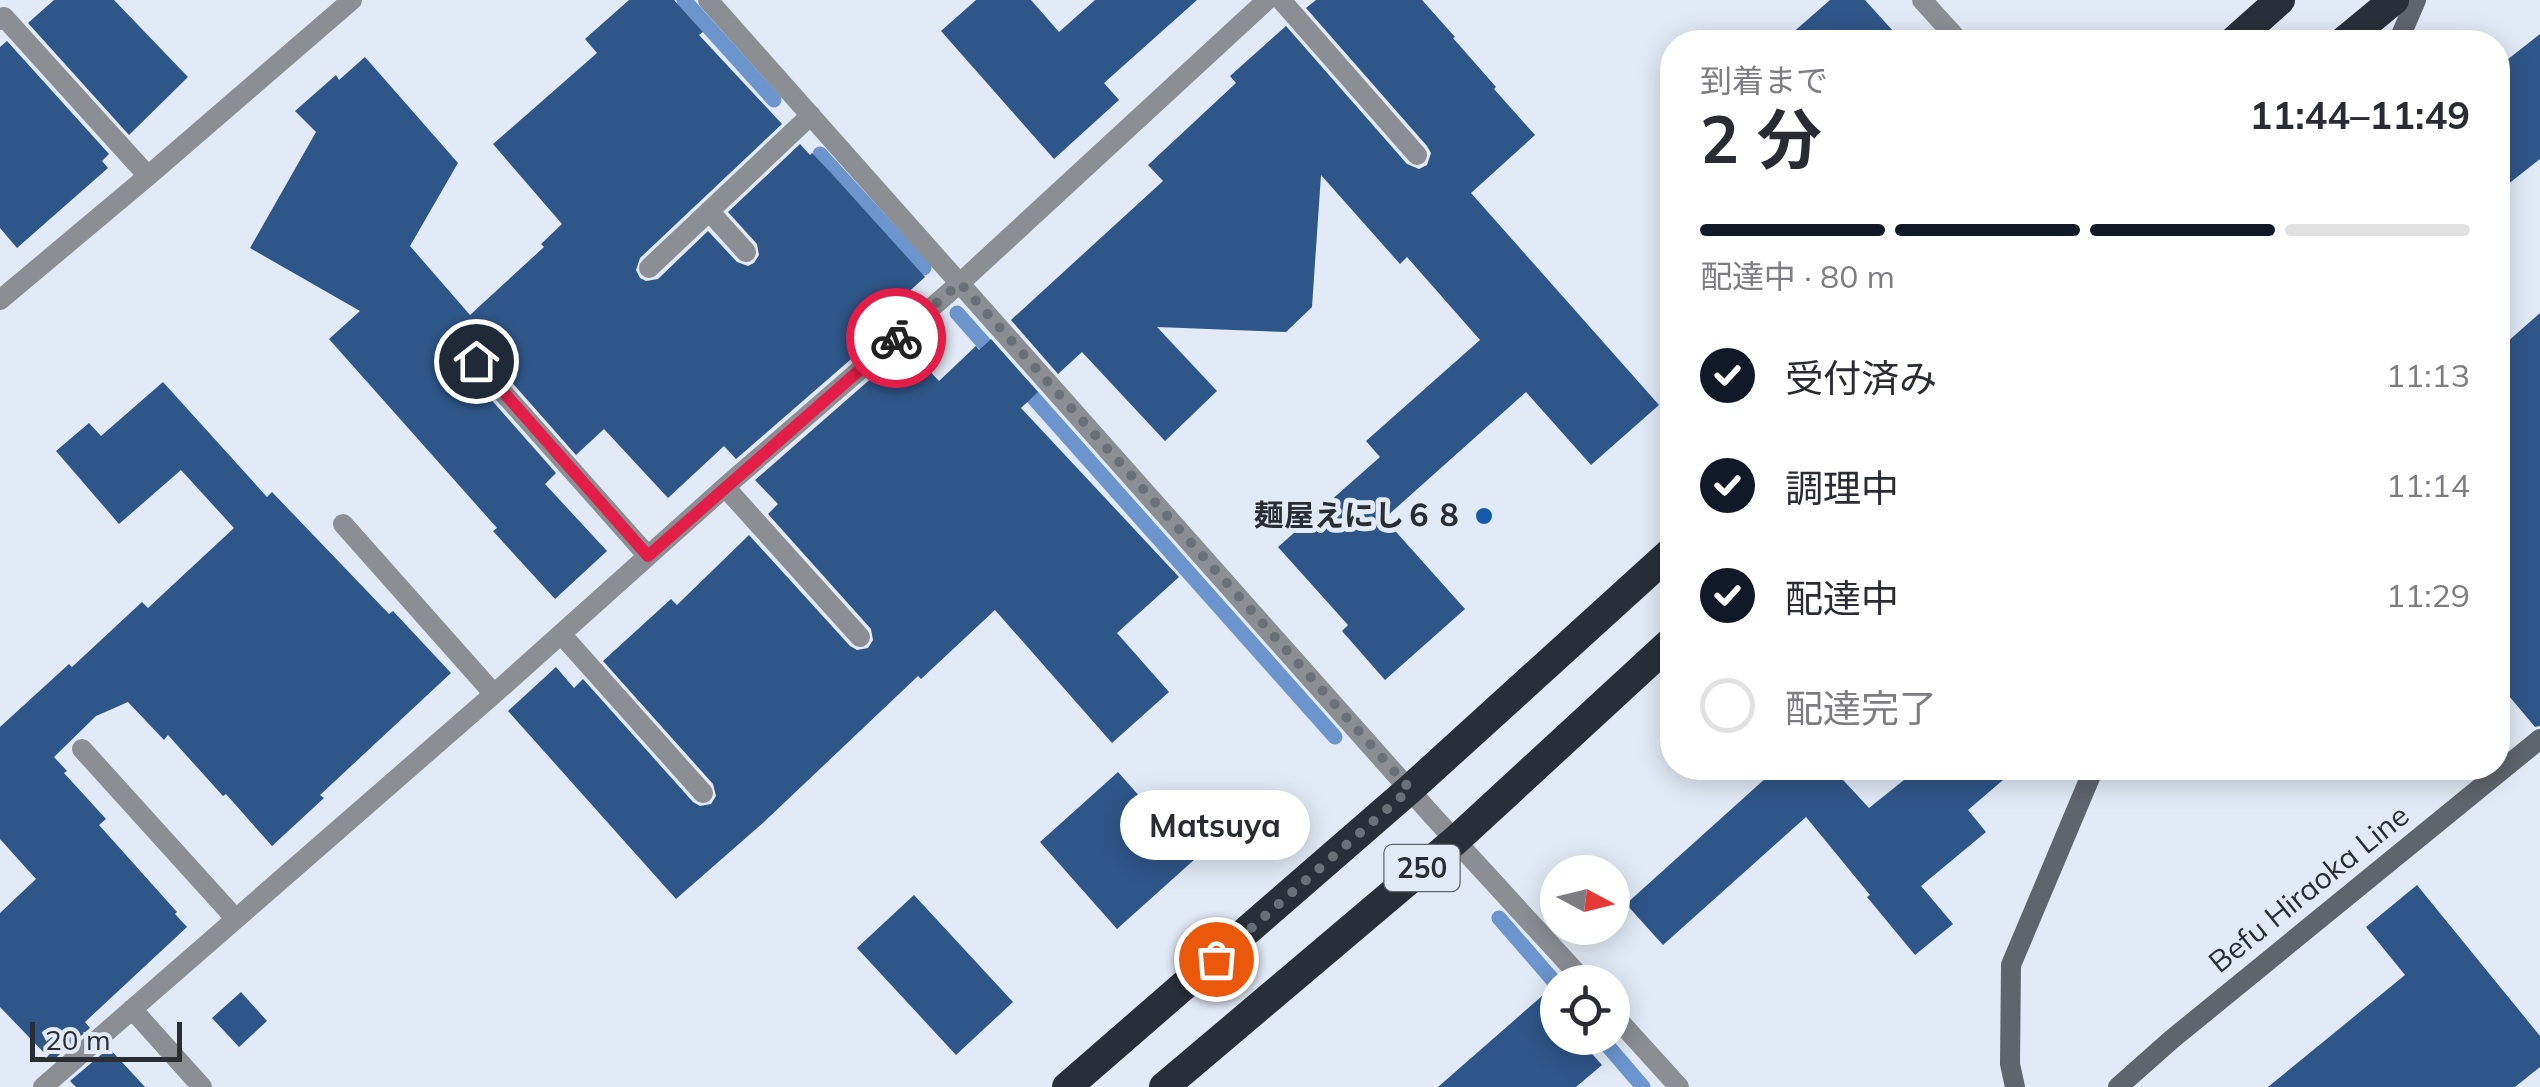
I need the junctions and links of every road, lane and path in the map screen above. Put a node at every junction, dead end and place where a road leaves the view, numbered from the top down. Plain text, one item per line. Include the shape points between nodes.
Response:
1 (352, 0) edge
2 (708, 0) edge
3 (1267, 0) edge
4 (1281, 0) edge
5 (1922, 0) edge
6 (2280, 0) edge
7 (2394, 0) edge
8 (2416, 0) edge
9 (0, 20) edge
10 (1949, 30) edge
11 (2247, 30) edge
12 (2358, 30) edge
13 (2403, 30) edge
14 (811, 116) junction
15 (1417, 155) dead end
16 (148, 176) junction
17 (709, 211) junction
18 (746, 252) dead end
19 (649, 268) dead end
20 (960, 283) junction
21 (0, 300) edge
22 (476, 361) dead end
23 (724, 487) junction
24 (343, 524) dead end
25 (648, 556) junction
26 (1660, 562) edge
27 (562, 634) junction
28 (860, 637) dead end
29 (1660, 651) edge
30 (494, 694) junction
31 (2540, 740) edge
32 (82, 749) dead end
33 (2510, 764) edge
34 (2089, 780) edge
35 (2491, 780) edge
36 (1410, 789) junction
37 (703, 793) dead end
38 (1456, 840) junction
39 (236, 918) junction
40 (1570, 965) edge
41 (132, 1009) junction
42 (1630, 1033) edge
43 (43, 1087) edge
44 (202, 1087) edge
45 (1067, 1087) edge
46 (1164, 1087) edge
47 (1679, 1087) edge
48 (2015, 1087) edge
49 (2118, 1087) edge

1 - 16 street
2 - 14 street
3 - 20 street
4 - 15 street
5 - 10 street
6 - 11 highway
7 - 12 highway
8 - 13 main road
9 - 16 street
14 - 17 street
14 - 20 street
16 - 21 street
17 - 18 street
17 - 19 street
20 - 23 street
20 - 36 street
22 - 25 street
23 - 25 street
23 - 28 street
24 - 30 street
25 - 27 street
26 - 36 highway, 250
27 - 30 street
27 - 37 street
29 - 38 highway, 250
30 - 39 street
31 - 33 main road, Befu Hiraoka Line
32 - 39 street
34 - 48 main road via 2012,965
35 - 49 main road, Befu Hiraoka Line
36 - 38 street
36 - 45 highway, 250
38 - 40 street
38 - 46 highway, 250
39 - 41 street
41 - 43 street
41 - 44 street
42 - 47 street

